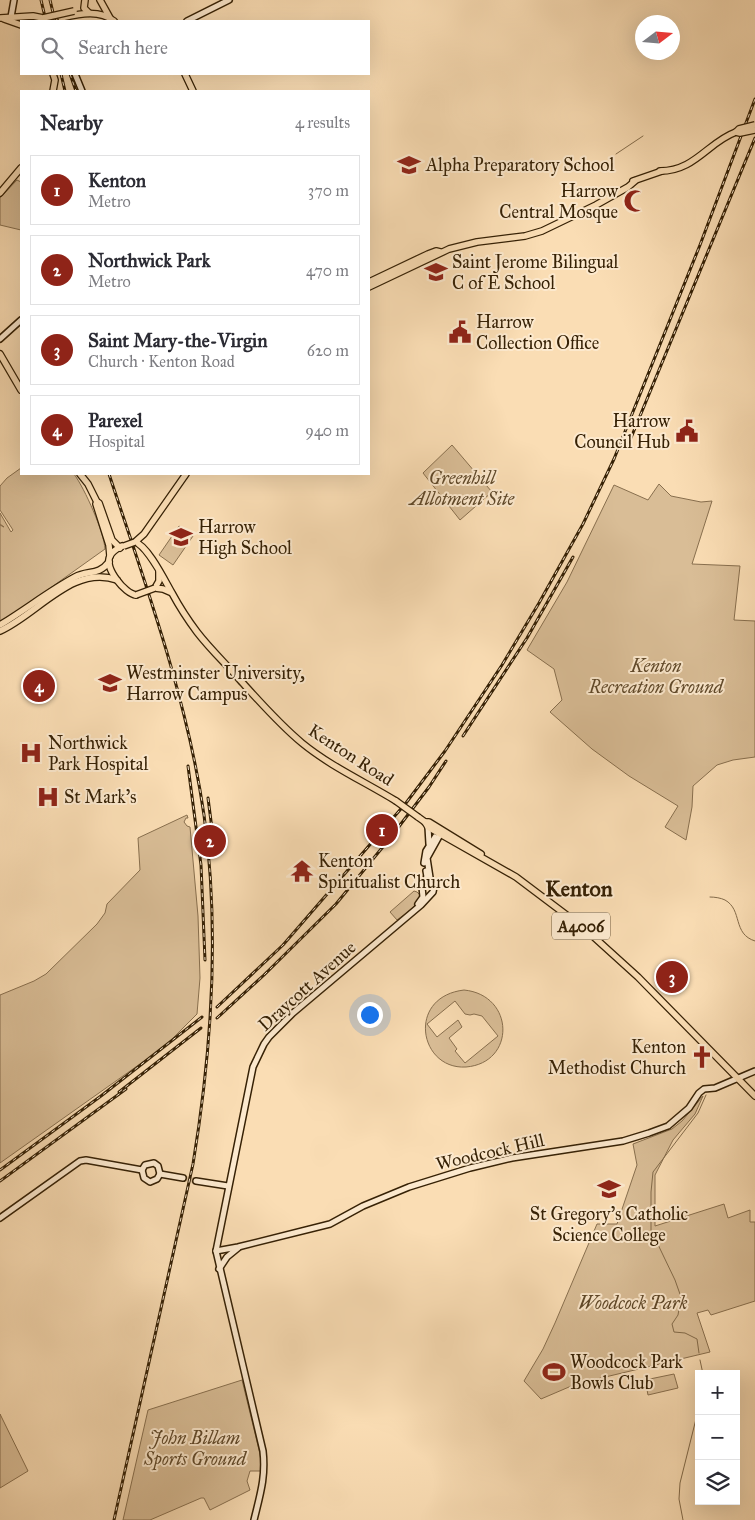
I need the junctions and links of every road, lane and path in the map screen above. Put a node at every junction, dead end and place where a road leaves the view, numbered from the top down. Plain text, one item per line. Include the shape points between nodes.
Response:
1 (229, 0) edge
2 (85, 1) edge
3 (14, 2) edge
4 (101, 2) edge
5 (74, 13) junction
6 (91, 13) junction
7 (11, 17) junction
8 (0, 18) edge
9 (27, 19) edge
10 (41, 20) edge
11 (62, 20) edge
12 (70, 20) edge
13 (112, 20) edge
14 (190, 20) edge
15 (20, 25) edge
16 (51, 75) edge
17 (75, 75) edge
18 (185, 75) edge
19 (53, 90) edge
20 (82, 90) edge
21 (193, 90) edge
22 (755, 126) edge
23 (755, 130) edge
24 (736, 132) junction
25 (20, 169) edge
26 (0, 193) edge
27 (440, 252) junction
28 (370, 282) edge
29 (370, 286) edge
30 (20, 321) edge
31 (0, 339) edge
32 (0, 354) edge
33 (20, 388) edge
34 (81, 475) edge
35 (185, 475) edge
36 (97, 502) junction
37 (144, 534) junction
38 (135, 542) junction
39 (122, 547) junction
40 (144, 547) junction
41 (109, 559) junction
42 (159, 572) junction
43 (117, 580) junction
44 (155, 588) junction
45 (170, 592) junction
46 (0, 625) edge
47 (0, 631) edge
48 (426, 825) junction
49 (440, 831) junction
50 (428, 845) junction
51 (428, 884) junction
52 (427, 894) junction
53 (755, 1071) edge
54 (739, 1079) junction
55 (755, 1096) edge
56 (142, 1170) junction
57 (160, 1174) junction
58 (183, 1178) tunnel mouth
59 (196, 1180) tunnel mouth
60 (228, 1186) junction
61 (0, 1218) edge
62 (238, 1247) junction
63 (216, 1251) junction
64 (219, 1268) junction
65 (254, 1520) edge

1 - 14 street
2 - 5 main road
2 - 6 main road via 84,8
3 - 7 street
4 - 6 main road via 99,11
4 - 13 main road
5 - 6 main road
5 - 10 main road, bridge
5 - 11 main road
5 - 12 street
6 - 13 main road
7 - 8 main road
7 - 9 main road
8 - 15 main road
9 - 10 main road
10 - 11 main road
16 - 19 main road
17 - 20 street
18 - 21 main road
22 - 24 main road, bridge
23 - 24 main road, bridge
24 - 27 main road via 683,166 648,174 596,205 539,233 477,242
25 - 26 main road
27 - 28 main road via 428,254
27 - 29 main road via 438,256
30 - 31 street
32 - 33 main road
34 - 36 main road
35 - 37 main road
36 - 39 main road via 112,540
36 - 41 main road via 109,546
37 - 38 main road
37 - 40 main road
38 - 39 main road, bridge
38 - 40 main road
39 - 41 main road
40 - 42 main road
41 - 43 main road
41 - 46 main road via 104,569 65,582
42 - 44 main road
42 - 45 main road, Kenton Road / A4006
43 - 44 main road, bridge via 136,596
43 - 47 main road via 101,576 80,580
44 - 45 main road
45 - 48 main road, Kenton Road / A4006, bridge via 202,638 281,724 322,757 396,801
48 - 49 main road, Kenton Road / A4006 via 429,822
48 - 50 street
49 - 50 street
49 - 51 street via 427,858
49 - 54 main road, Kenton Road / A4006 via 495,862 599,941
50 - 51 street via 424,855
51 - 52 street, Draycott Avenue via 422,887
51 - 52 street, Draycott Avenue via 434,889
52 - 60 street, Draycott Avenue via 417,907 293,1013 264,1044 254,1067
53 - 54 street, Woodcock Hill
54 - 55 main road, A4006
54 - 62 street, Woodcock Hill via 699,1093 679,1118 658,1130 623,1141 512,1158 470,1168 394,1193 330,1224
56 - 57 street via 145,1165 154,1163
56 - 57 street via 144,1178 150,1182
56 - 61 street via 80,1161
57 - 58 street
59 - 60 street
60 - 63 street, Draycott Avenue
62 - 63 street, Woodcock Hill
62 - 64 street
63 - 64 street
64 - 65 street via 263,1451 264,1481

